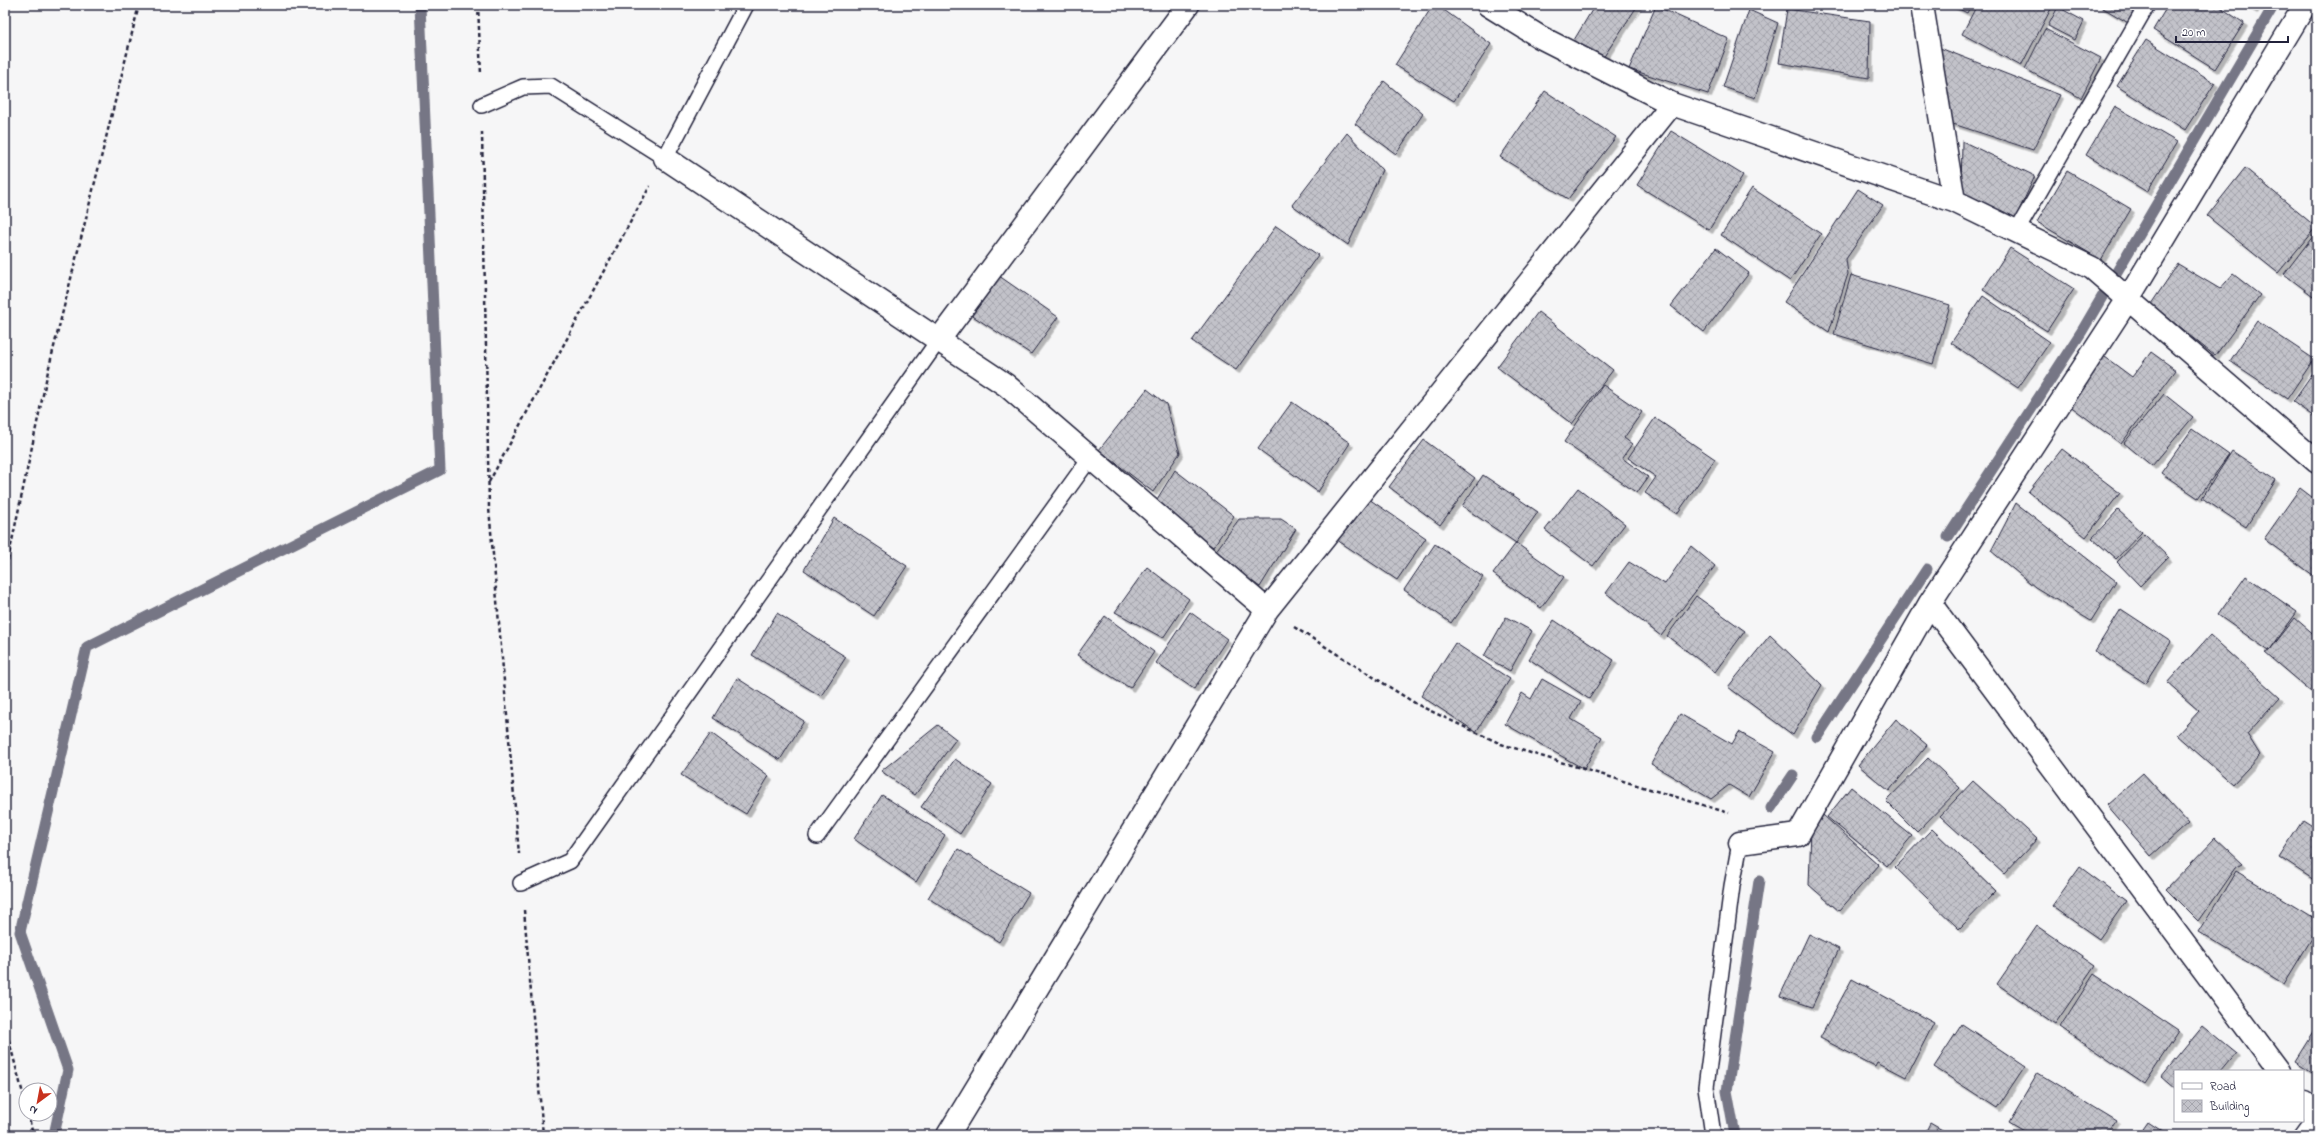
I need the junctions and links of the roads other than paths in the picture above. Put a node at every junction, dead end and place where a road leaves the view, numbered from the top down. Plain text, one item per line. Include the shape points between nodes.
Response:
1 (746, 5) edge
2 (1188, 5) edge
3 (1488, 5) edge
4 (1922, 5) edge
5 (2147, 5) edge
6 (2305, 5) edge
7 (1672, 104) junction
8 (482, 105) road end
9 (665, 158) junction
10 (1954, 201) junction
11 (2016, 232) junction
12 (2128, 299) junction
13 (938, 341) junction
14 (1090, 458) junction
15 (2317, 462) edge
16 (1930, 603) junction
17 (1267, 610) junction
18 (817, 836) dead end
19 (1745, 841) joint
20 (522, 884) road end
21 (2278, 1070) edge
22 (2311, 1113) edge
23 (948, 1135) edge
24 (1713, 1135) edge
25 (2299, 1135) edge

1 - 9 lane
2 - 13 street
3 - 7 street via 1540,37
4 - 10 street
5 - 11 lane
6 - 12 street
7 - 10 street
7 - 17 street
8 - 9 lane via 523,87 551,86
9 - 13 street
10 - 11 street
11 - 12 street via 2092,268
12 - 15 street
12 - 16 street
13 - 14 street via 1006,385
13 - 20 lane via 570,861
14 - 17 street
14 - 18 lane
16 - 19 street via 1798,835
16 - 21 street
17 - 23 street
19 - 24 lane via 1732,886 1706,1088
22 - 25 lane

